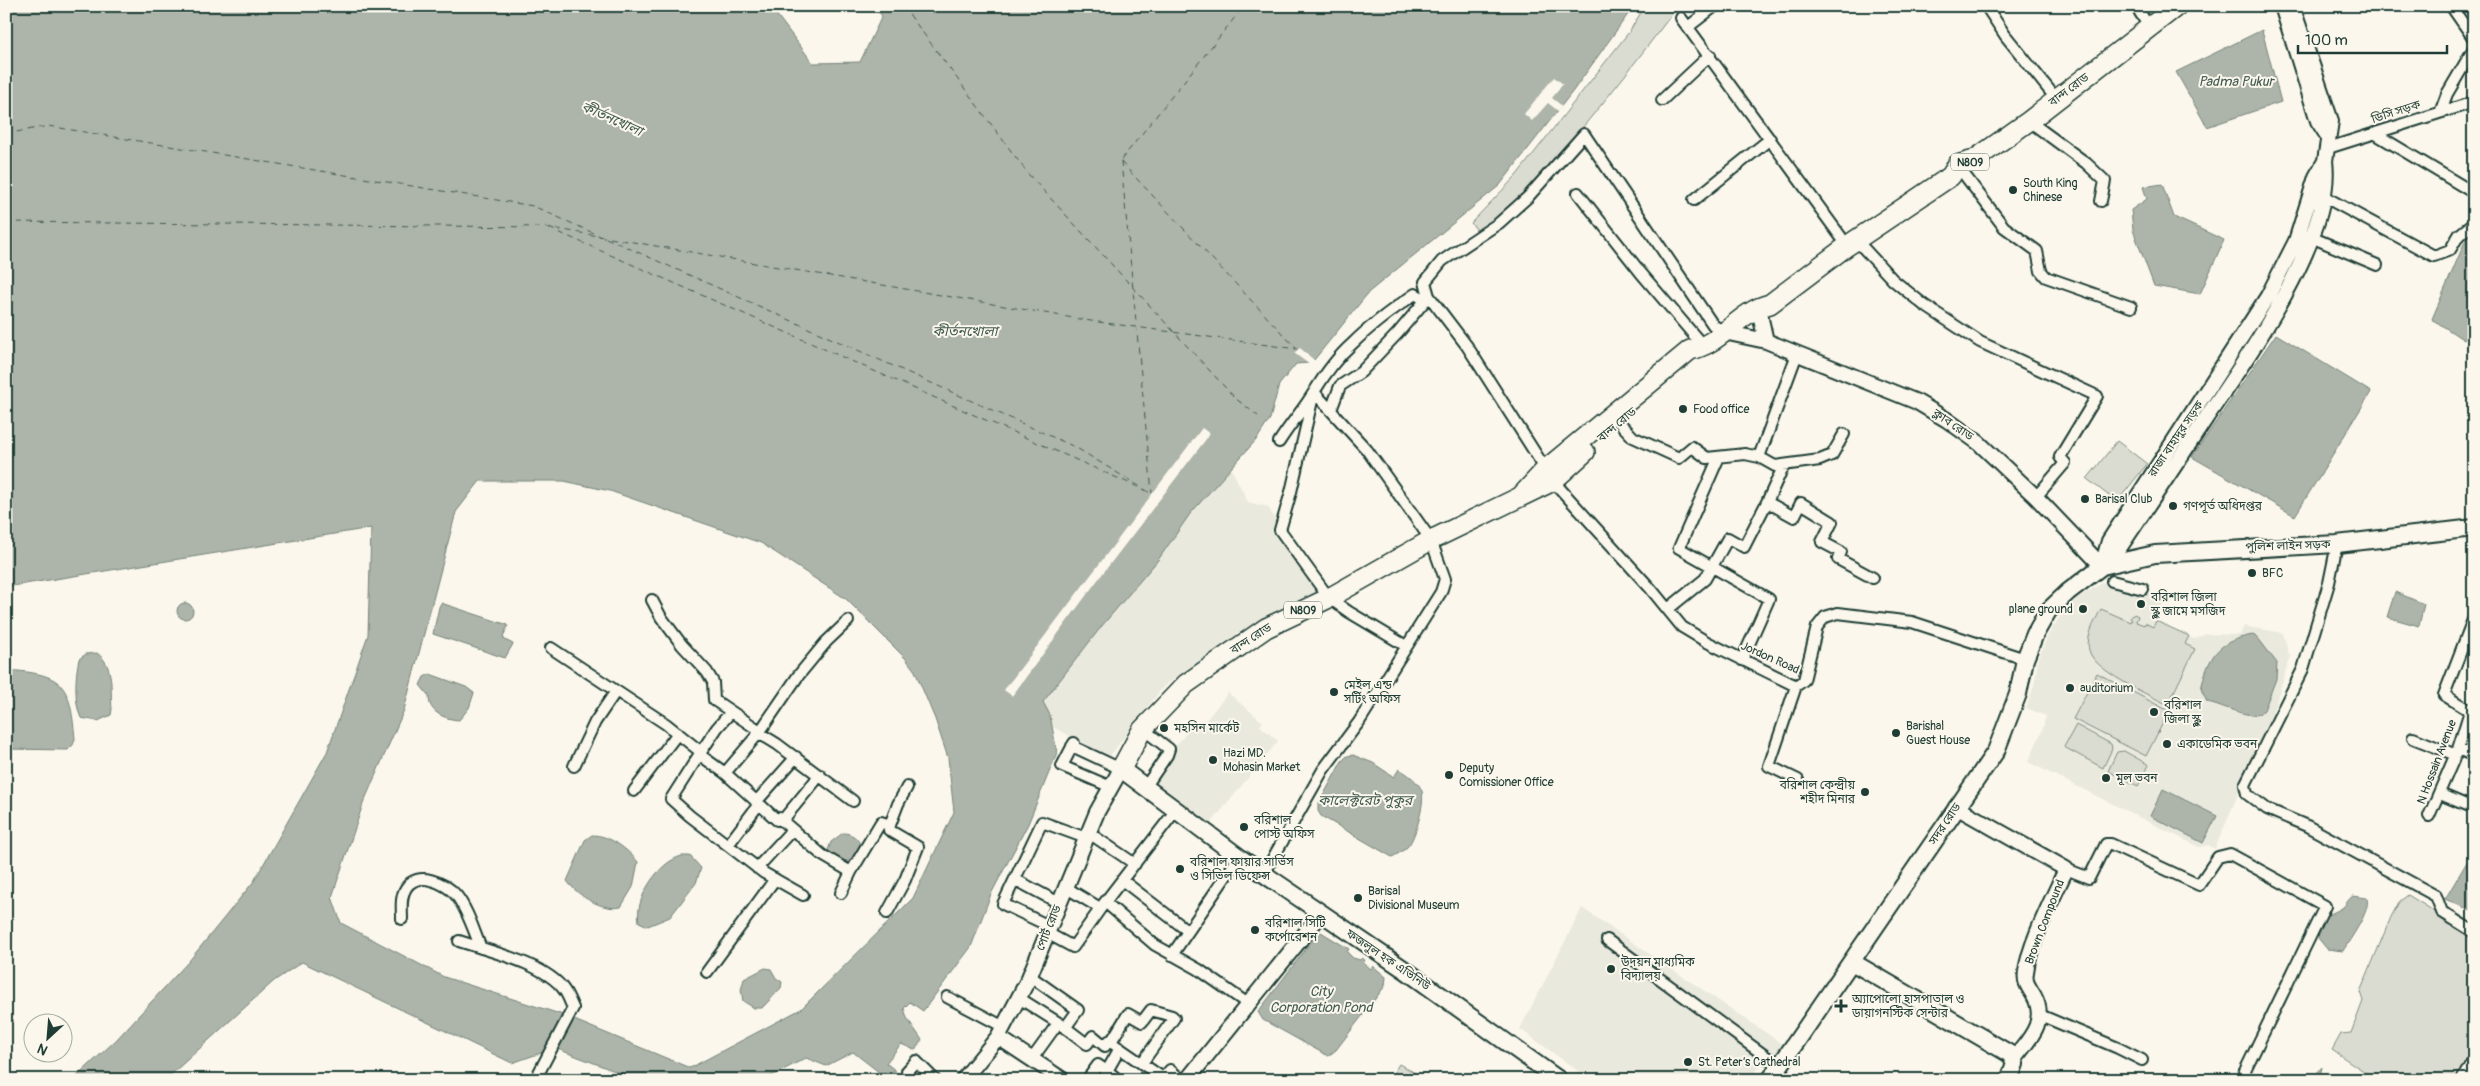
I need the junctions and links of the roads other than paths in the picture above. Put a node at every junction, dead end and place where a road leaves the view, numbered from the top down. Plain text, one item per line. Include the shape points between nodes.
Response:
1 (1715, 6) edge
2 (1986, 6) edge
3 (2158, 6) edge
4 (2177, 6) edge
5 (2282, 6) edge
6 (2292, 6) edge
7 (2452, 6) edge
8 (2140, 12) edge
9 (1681, 18) dead end
10 (1688, 27) junction
11 (2474, 39) edge
12 (2474, 48) edge
13 (1710, 55) junction
14 (2050, 92) junction
15 (1662, 100) dead end
16 (2474, 102) edge
17 (2441, 110) junction
18 (2029, 121) junction
19 (2374, 133) junction
20 (1770, 139) junction
21 (2327, 148) junction
22 (1957, 165) junction
23 (1578, 193) dead end
24 (2474, 194) edge
25 (2323, 196) junction
26 (1694, 200) dead end
27 (2101, 201) dead end
28 (2474, 223) edge
29 (1848, 238) junction
30 (2311, 238) junction
31 (2377, 265) dead end
32 (1427, 298) junction
33 (1758, 306) junction
34 (2131, 307) dead end
35 (1724, 332) junction
36 (1766, 341) junction
37 (1704, 347) junction
38 (1796, 354) junction
39 (1314, 392) junction
40 (1331, 410) junction
41 (1619, 422) junction
42 (1844, 434) dead end
43 (1280, 442) dead end
44 (1718, 457) junction
45 (1759, 457) junction
46 (1784, 465) junction
47 (1549, 475) junction
48 (2036, 497) junction
49 (1767, 502) junction
50 (2474, 528) edge
51 (1431, 540) junction
52 (2337, 544) junction
53 (1711, 568) junction
54 (2110, 576) junction
55 (1873, 578) dead end
56 (2143, 589) dead end
57 (1329, 598) junction
58 (652, 600) dead end
59 (1668, 609) junction
60 (2474, 617) edge
61 (848, 621) dead end
62 (1406, 646) junction
63 (551, 648) dead end
64 (2025, 659) junction
65 (1742, 660) junction
66 (1796, 686) junction
67 (616, 691) junction
68 (730, 712) junction
69 (1144, 729) junction
70 (760, 732) junction
71 (678, 733) junction
72 (2413, 738) dead end
73 (2457, 752) junction
74 (701, 753) junction
75 (2474, 756) edge
76 (796, 758) junction
77 (574, 766) dead end
78 (1121, 769) junction
79 (725, 773) junction
80 (820, 775) junction
81 (1798, 780) dead end
82 (1146, 786) junction
83 (907, 787) dead end
84 (1111, 787) junction
85 (634, 791) dead end
86 (2440, 794) junction
87 (853, 801) dead end
88 (758, 803) junction
89 (2474, 804) edge
90 (1956, 807) junction
91 (1176, 810) junction
92 (2429, 816) dead end
93 (782, 821) junction
94 (890, 825) junction
95 (792, 830) junction
96 (1088, 836) junction
97 (728, 845) junction
98 (1239, 857) junction
99 (1135, 864) junction
100 (757, 868) junction
101 (2066, 868) junction
102 (850, 872) junction
103 (1264, 874) junction
104 (775, 879) junction
105 (1016, 880) junction
106 (1122, 880) junction
107 (1065, 887) junction
108 (841, 893) dead end
109 (803, 895) dead end
110 (1058, 903) junction
111 (1103, 905) junction
112 (887, 913) dead end
113 (1321, 914) junction
114 (402, 919) dead end
115 (1048, 930) junction
116 (1188, 931) junction
117 (2474, 932) edge
118 (1607, 940) dead end
119 (459, 941) dead end
120 (481, 948) junction
121 (1172, 955) junction
122 (1852, 962) junction
123 (707, 972) dead end
124 (1030, 976) junction
125 (947, 996) dead end
126 (1019, 998) junction
127 (1248, 1004) junction
128 (2040, 1015) junction
129 (1062, 1026) junction
130 (1001, 1032) junction
131 (1115, 1045) junction
132 (2474, 1058) edge
133 (1032, 1059) junction
134 (2014, 1059) junction
135 (2142, 1060) dead end
136 (1142, 1063) junction
137 (907, 1071) dead end
138 (1774, 1073) edge
139 (2244, 1074) dead end
140 (1109, 1076) edge
141 (534, 1080) edge
142 (935, 1080) edge
143 (963, 1080) edge
144 (1063, 1080) edge
145 (1087, 1080) edge
146 (1182, 1080) edge
147 (1187, 1080) edge
148 (1560, 1080) edge
149 (2009, 1080) edge
150 (2462, 1080) edge

1 - 10 street
2 - 14 street
3 - 8 highway, বান্দ রোড / N809
4 - 18 highway, বান্দ রোড / N809
5 - 21 main road, রাজা বাহাদুর সড়ক
6 - 21 main road, রাজা বাহাদুর সড়ক via 2330,120
7 - 11 street
8 - 14 highway, বান্দ রোড / N809
9 - 10 street
10 - 13 street
12 - 17 street
13 - 15 street
13 - 20 street
14 - 22 highway, বান্দ রোড / N809 via 1968,151
16 - 17 street, ডিসি সড়ক
17 - 19 street, ডিসি সড়ক
18 - 22 highway, বান্দ রোড / N809 via 1974,160
18 - 27 street via 2105,181
19 - 21 street, ডিসি সড়ক
19 - 24 street
20 - 26 street
20 - 29 street
21 - 25 main road, রাজা বাহাদুর সড়ক
21 - 54 main road, রাজা বাহাদুর সড়ক via 2286,265 2241,342 2109,541
22 - 29 highway, বান্দ রোড / N809 via 1951,176
22 - 34 street via 2004,227 2037,251 2041,271 2046,276
23 - 37 street
25 - 28 street via 2434,256 2450,250 2459,234
25 - 30 main road, রাজা বাহাদুর সড়ক
29 - 33 highway, বান্দ রোড / N809 via 1770,304
29 - 48 street via 1924,305 1980,342 2097,396 2060,457 2065,463
30 - 31 street
30 - 54 main road, রাজা বাহাদুর সড়ক via 2294,278 2254,347 2120,547
32 - 35 street via 1425,282 1442,261 1499,224 1584,134 1714,325
32 - 39 street via 1415,294 1378,320 1326,371
32 - 40 street via 1361,372 1340,386
32 - 47 street, Jordon Road via 1466,346
33 - 35 highway, বান্দ রোড / N809
33 - 36 main road
35 - 36 main road, ক্লাব রোড
35 - 37 highway, বান্দ রোড / N809
36 - 38 main road, ক্লাব রোড
37 - 41 highway, বান্দ রোড / N809 via 1699,358
37 - 47 highway, বান্দ রোড / N809 via 1690,350
38 - 45 street
38 - 48 main road, ক্লাব রোড via 1924,406 1979,443
39 - 40 street
39 - 43 street
39 - 57 street via 1280,530
40 - 51 street via 1367,450
41 - 44 street via 1633,437 1679,458 1692,447 1707,458
41 - 47 highway, বান্দ রোড / N809
42 - 46 street via 1832,455
44 - 45 street via 1745,454
44 - 53 street via 1679,548
45 - 46 street via 1775,466
46 - 49 street
47 - 51 highway, বান্দ রোড / N809 via 1522,495
47 - 59 street, Jordon Road
48 - 54 main road, ক্লাব রোড
49 - 53 street via 1744,547 1728,538
49 - 55 street via 1794,517 1801,503 1832,522 1822,542 1841,552 1838,559
50 - 52 main road, পুলিশ লাইন সড়ক
51 - 57 highway, বান্দ রোড / N809
51 - 62 street via 1446,580
52 - 54 main road, পুলিশ লাইন সড়ক via 2156,554
52 - 117 street via 2329,583 2303,669 2245,785 2248,794 2268,809 2307,826 2436,896 2442,912
53 - 59 street via 1705,579
53 - 65 street via 1769,600
54 - 56 street
54 - 64 main road, সদর রোড via 2068,592 2048,611
57 - 62 street
57 - 69 highway, বান্দ রোড / N809 via 1266,628 1199,674
58 - 68 street via 661,618 707,672 713,682 714,700
59 - 65 street, Jordon Road via 1682,627
60 - 73 street, N Hossain Avenue via 2444,695 2469,711
61 - 70 street via 798,676
62 - 103 street via 1359,722 1323,770
63 - 67 street
64 - 66 street, Jordon Road via 1912,622 1838,613 1825,617 1817,627 1804,680
64 - 90 main road, সদর রোড via 2018,694 1996,751
65 - 66 street, Jordon Road
66 - 81 street via 1769,766
67 - 71 street
67 - 77 street via 595,722
68 - 70 street
68 - 74 street
69 - 78 highway, বান্দ রোড / N809
69 - 82 street via 1169,749
70 - 76 street
70 - 79 street
71 - 74 street
71 - 85 street
72 - 73 street
73 - 75 street
73 - 86 street, N Hossain Avenue
74 - 79 street
74 - 97 street via 671,799
76 - 80 street
76 - 88 street
78 - 82 main road, ফজলুল হক এভিনিউ
78 - 84 main road, পোর্ট রোড
78 - 84 street via 1073,745 1062,766
79 - 88 street
80 - 87 street
80 - 93 street
82 - 91 main road, ফজলুল হক এভিনিউ
83 - 94 street
84 - 96 main road, পোর্ট রোড
86 - 89 street via 2466,805
86 - 92 street, N Hossain Avenue
88 - 93 street
88 - 97 street
90 - 101 main road, Brown Compound
90 - 122 main road, সদর রোড
91 - 98 main road, ফজলুল হক এভিনিউ
91 - 99 street
93 - 95 street
94 - 102 street via 881,822
94 - 112 street via 889,830 918,847
95 - 100 street
95 - 102 street via 822,855
96 - 99 street
96 - 105 street via 1042,822
96 - 107 main road, পোর্ট রোড
97 - 100 street
98 - 103 main road, ফজলুল হক এভিনিউ
98 - 116 street
99 - 106 street
100 - 104 street
101 - 128 main road, Brown Compound via 2030,954 2026,972 2026,985 2035,997
101 - 139 street via 2089,878 2106,844 2111,844 2199,885 2218,857 2230,854 2325,906
102 - 108 street
103 - 113 main road, ফজলুল হক এভিনিউ
104 - 109 street
104 - 123 street
105 - 110 street
105 - 115 street via 1003,904
106 - 111 street
106 - 116 street
107 - 110 main road, পোর্ট রোড
107 - 111 street
110 - 115 main road, পোর্ট রোড
111 - 115 street via 1074,947
111 - 121 street
113 - 127 main road
113 - 148 main road, ফজলুল হক এভিনিউ
114 - 120 street via 405,888 422,879 437,882 458,897
115 - 124 main road, পোর্ট রোড
116 - 121 street
118 - 138 street
119 - 120 street
120 - 141 street via 546,974 564,989 573,1008
121 - 127 street
122 - 134 main road
122 - 138 main road, সদর রোড
124 - 126 main road, পোর্ট রোড
124 - 129 street via 1078,1010
125 - 130 street
126 - 129 street
126 - 130 main road, পোর্ট রোড
127 - 147 main road
128 - 134 main road via 2038,1028
128 - 135 street
129 - 131 street via 1087,1044 1093,1036 1105,1046 1109,1041
129 - 133 street
130 - 133 main road
130 - 143 main road, পোর্ট রোড
131 - 136 street
131 - 136 street via 1128,1014 1142,1022 1151,1010 1172,1016 1174,1018
131 - 140 street
132 - 150 street
133 - 144 main road
134 - 149 main road
136 - 146 street via 1162,1078 1170,1070
137 - 142 street via 916,1061
140 - 145 street via 1098,1065

